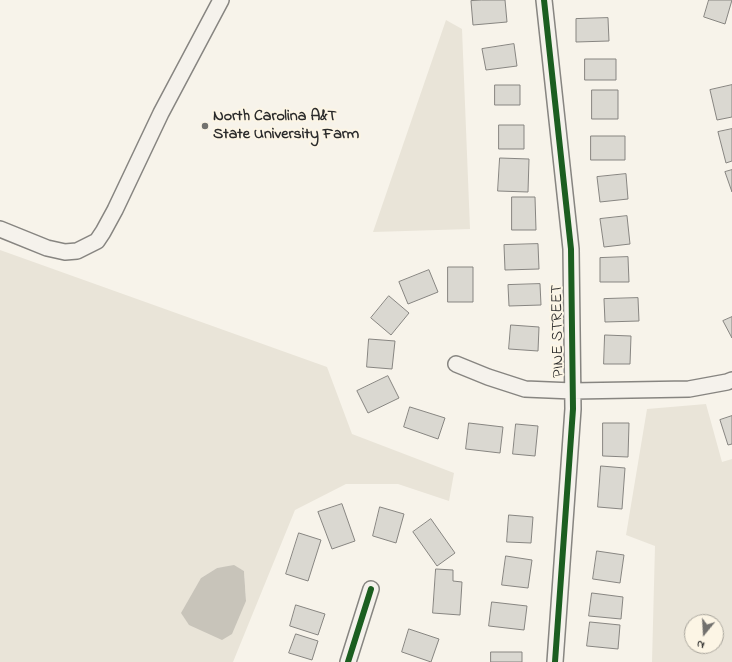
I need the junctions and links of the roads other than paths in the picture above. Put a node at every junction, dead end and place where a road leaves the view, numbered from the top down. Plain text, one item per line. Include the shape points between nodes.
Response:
1 (221, 0) edge
2 (544, 0) edge
3 (0, 229) edge
4 (456, 364) dead end
5 (732, 380) edge
6 (572, 391) junction
7 (371, 589) dead end
8 (348, 662) edge
9 (555, 662) edge

1 - 3 street via 97,241 77,252 65,252 47,248
2 - 6 street, PINE STREET via 571,248
4 - 6 street via 525,389
5 - 6 street via 688,389
6 - 9 street, PINE STREET
7 - 8 street

